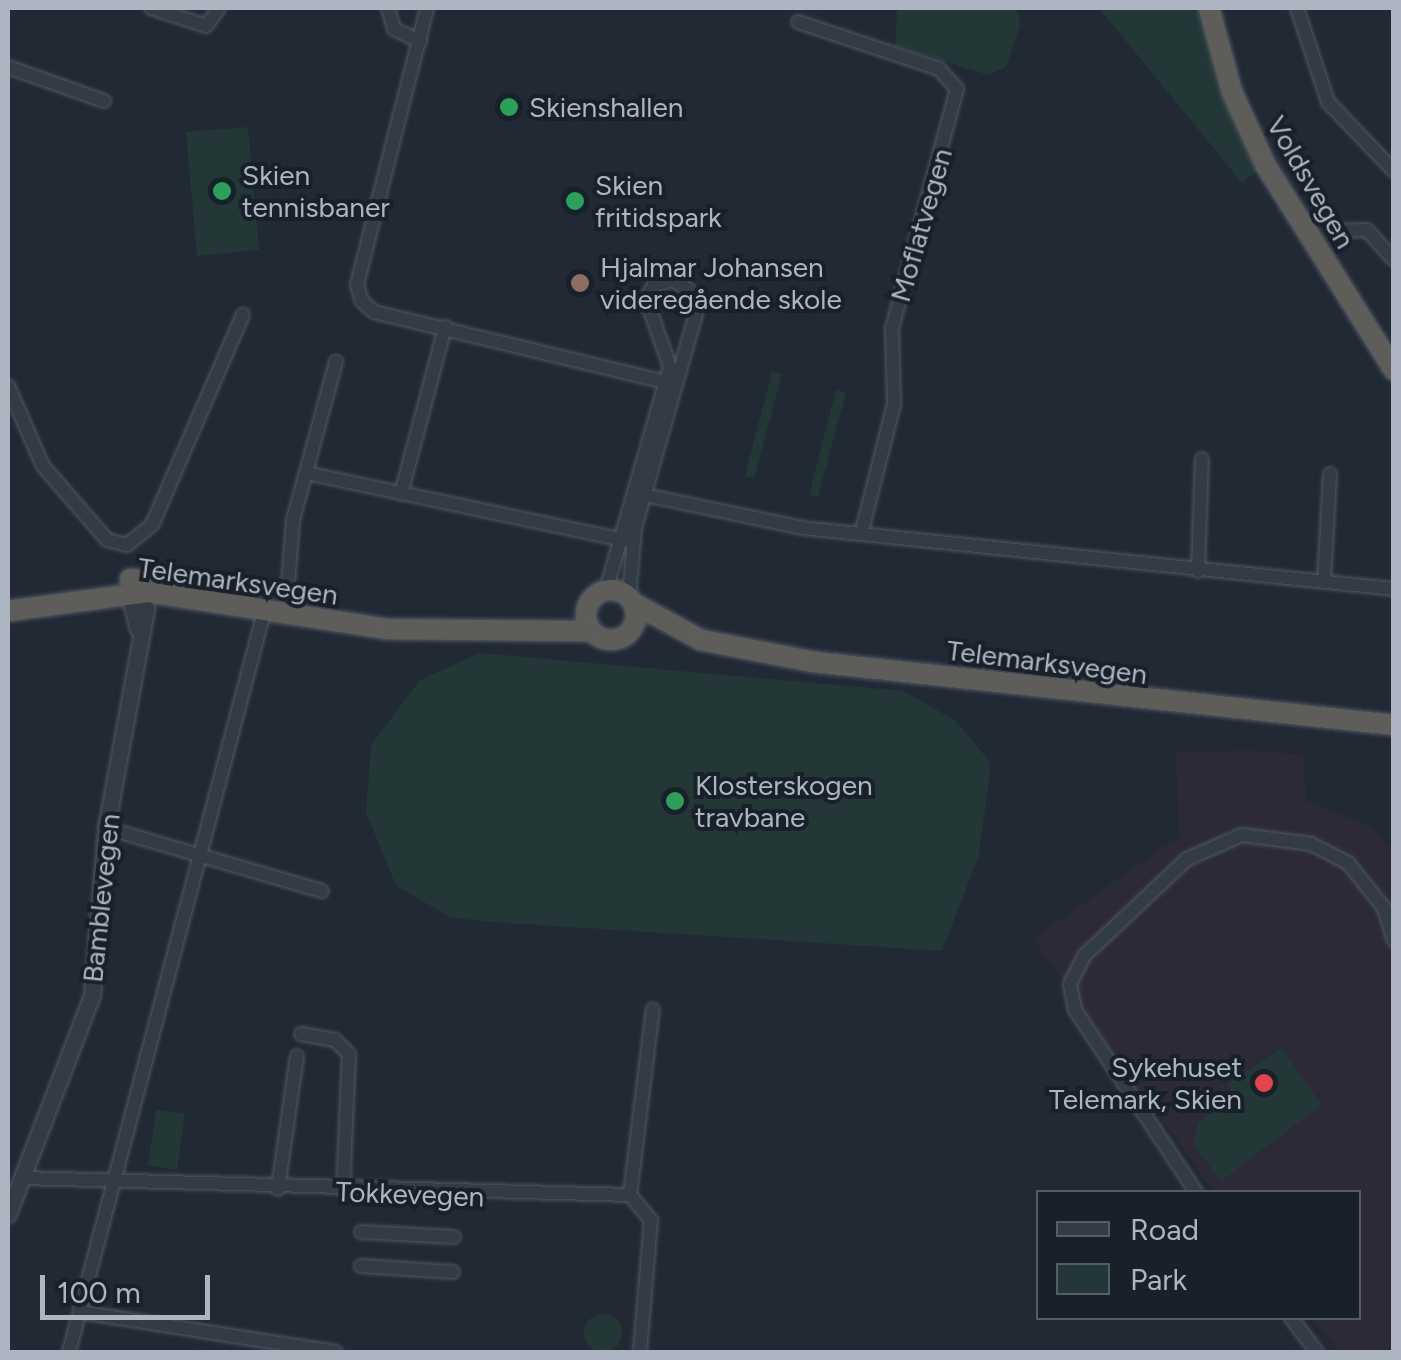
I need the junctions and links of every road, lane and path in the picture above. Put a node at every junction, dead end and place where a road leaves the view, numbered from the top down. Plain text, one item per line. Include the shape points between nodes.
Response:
1 (150, 8) edge
2 (220, 8) edge
3 (388, 8) edge
4 (427, 8) edge
5 (1209, 8) edge
6 (1297, 8) edge
7 (798, 22) dead end
8 (420, 41) junction
9 (8, 67) edge
10 (104, 101) dead end
11 (1394, 172) edge
12 (1337, 231) dead end
13 (1388, 247) edge
14 (1394, 260) edge
15 (243, 315) dead end
16 (445, 327) junction
17 (336, 362) dead end
18 (1394, 370) edge
19 (670, 383) junction
20 (8, 386) edge
21 (1202, 459) dead end
22 (306, 473) junction
23 (1330, 474) dead end
24 (401, 494) junction
25 (640, 494) junction
26 (861, 534) junction
27 (627, 541) junction
28 (1198, 570) junction
29 (1324, 582) junction
30 (139, 587) junction
31 (1394, 589) edge
32 (606, 590) junction
33 (8, 593) edge
34 (287, 597) dead end
35 (631, 600) junction
36 (588, 603) junction
37 (8, 611) edge
38 (264, 616) dead end
39 (520, 628) junction
40 (591, 631) junction
41 (630, 632) junction
42 (696, 638) junction
43 (1394, 725) edge
44 (106, 828) junction
45 (200, 854) junction
46 (322, 891) dead end
47 (1394, 940) edge
48 (653, 1009) dead end
49 (300, 1034) dead end
50 (297, 1056) dead end
51 (22, 1178) junction
52 (113, 1183) junction
53 (278, 1189) junction
54 (343, 1190) junction
55 (1195, 1190) edge
56 (630, 1196) junction
57 (8, 1214) edge
58 (361, 1232) dead end
59 (454, 1237) dead end
60 (362, 1266) dead end
61 (453, 1272) dead end
62 (80, 1312) junction
63 (1292, 1320) edge
64 (264, 1347) edge
65 (69, 1352) edge
66 (336, 1352) edge
67 (640, 1352) edge
68 (1317, 1352) edge

1 - 2 street via 206,26
3 - 8 street via 394,28
4 - 8 street
5 - 18 highway, Voldsvegen via 1232,92 1266,166
6 - 11 street via 1328,102
7 - 26 street, Moflatvegen via 939,69 958,88 892,328 894,404
8 - 16 street via 356,285 374,312
9 - 10 street
12 - 13 street via 1362,229
13 - 14 street
15 - 20 street via 152,525 127,546 107,540 43,466
16 - 19 street
16 - 24 street
17 - 22 street
19 - 19 street via 696,305 668,280 650,288 645,308 671,350
19 - 25 street
21 - 28 street
22 - 24 street
22 - 34 street
23 - 29 street
24 - 27 street
25 - 26 street
25 - 27 street
26 - 28 street
27 - 32 street
27 - 35 street
28 - 29 street
29 - 31 street
30 - 33 highway, Telemarksvegen
30 - 37 highway, Telemarksvegen
30 - 39 highway, Telemarksvegen via 403,627
30 - 44 street, Bamblevegen
32 - 35 highway, Telemarksvegen
32 - 36 highway, Telemarksvegen
35 - 41 highway
35 - 42 highway, Telemarksvegen
36 - 39 highway, Telemarksvegen
36 - 40 highway
38 - 45 street
39 - 40 highway, Telemarksvegen
40 - 41 highway, Telemarksvegen via 607,640
41 - 42 highway, Telemarksvegen
42 - 43 highway, Telemarksvegen via 862,668
44 - 45 street
44 - 51 street, Bamblevegen via 92,995
45 - 46 street
45 - 52 street
47 - 55 street via 1384,908 1348,864 1311,844 1242,835 1187,859 1084,956 1070,984 1075,1010
48 - 56 street via 643,1147
49 - 54 street via 348,1051
50 - 53 street
51 - 52 street, Tokkevegen
51 - 57 street, Bamblevegen
52 - 53 street, Tokkevegen
52 - 62 street
53 - 54 street, Tokkevegen
54 - 56 street, Tokkevegen
56 - 67 street via 651,1220
58 - 59 street
60 - 61 street
62 - 64 street
62 - 65 street
63 - 68 street
64 - 66 street

